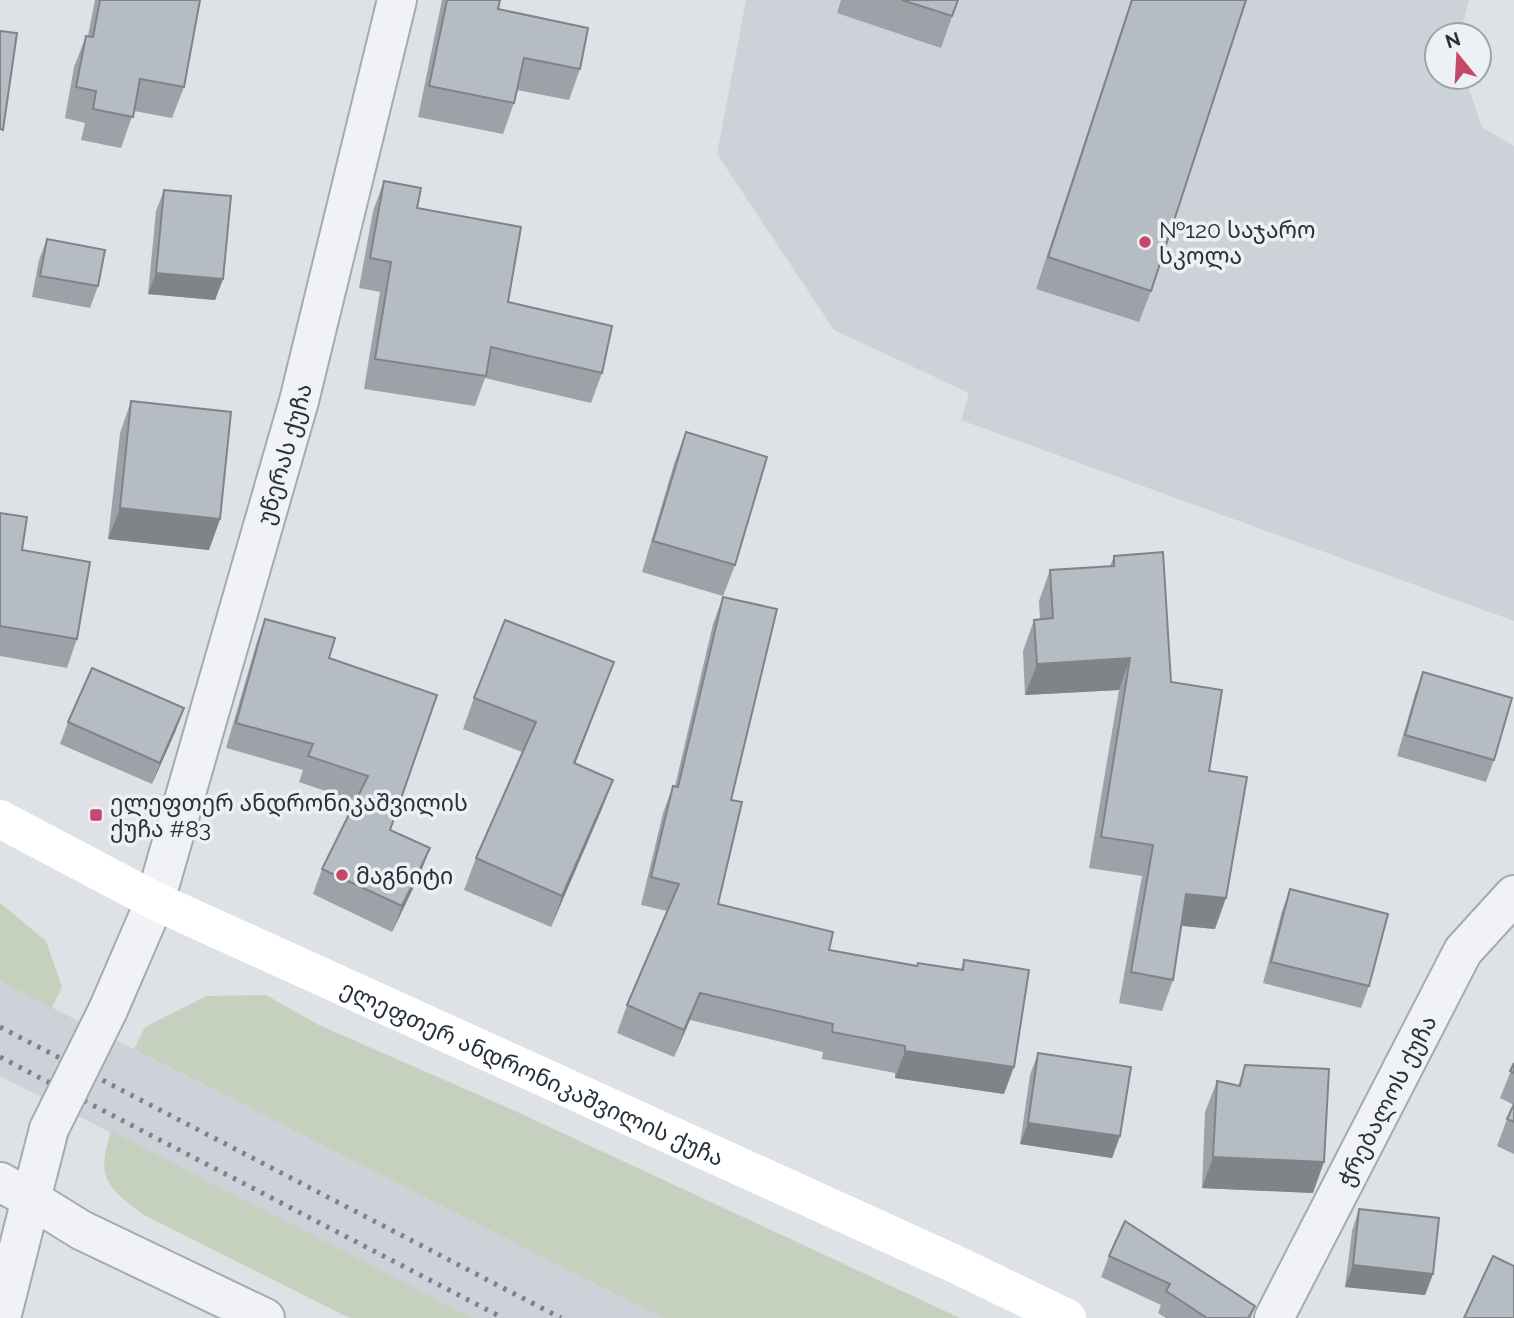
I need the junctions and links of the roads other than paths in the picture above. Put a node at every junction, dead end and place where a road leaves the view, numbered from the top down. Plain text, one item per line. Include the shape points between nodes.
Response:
1 (397, 0) edge
2 (0, 819) edge
3 (1514, 895) edge
4 (155, 901) junction
5 (15, 1191) edge
6 (1, 1318) edge
7 (265, 1318) edge
8 (1068, 1318) edge
9 (1274, 1318) edge

1 - 4 street, უწერას ქუჩა via 299,401
2 - 4 main road, ელეფთერ ანდრონიკაშვილის ქუჩა
3 - 9 street, ჭრებალოს ქუჩა via 1463,951
4 - 5 street, უწერას ქუჩა, bridge via 108,1010
4 - 8 main road, ელეფთერ ანდრონიკაშვილის ქუჩა
5 - 6 street, უწერას ქუჩა
5 - 7 street via 81,1230

